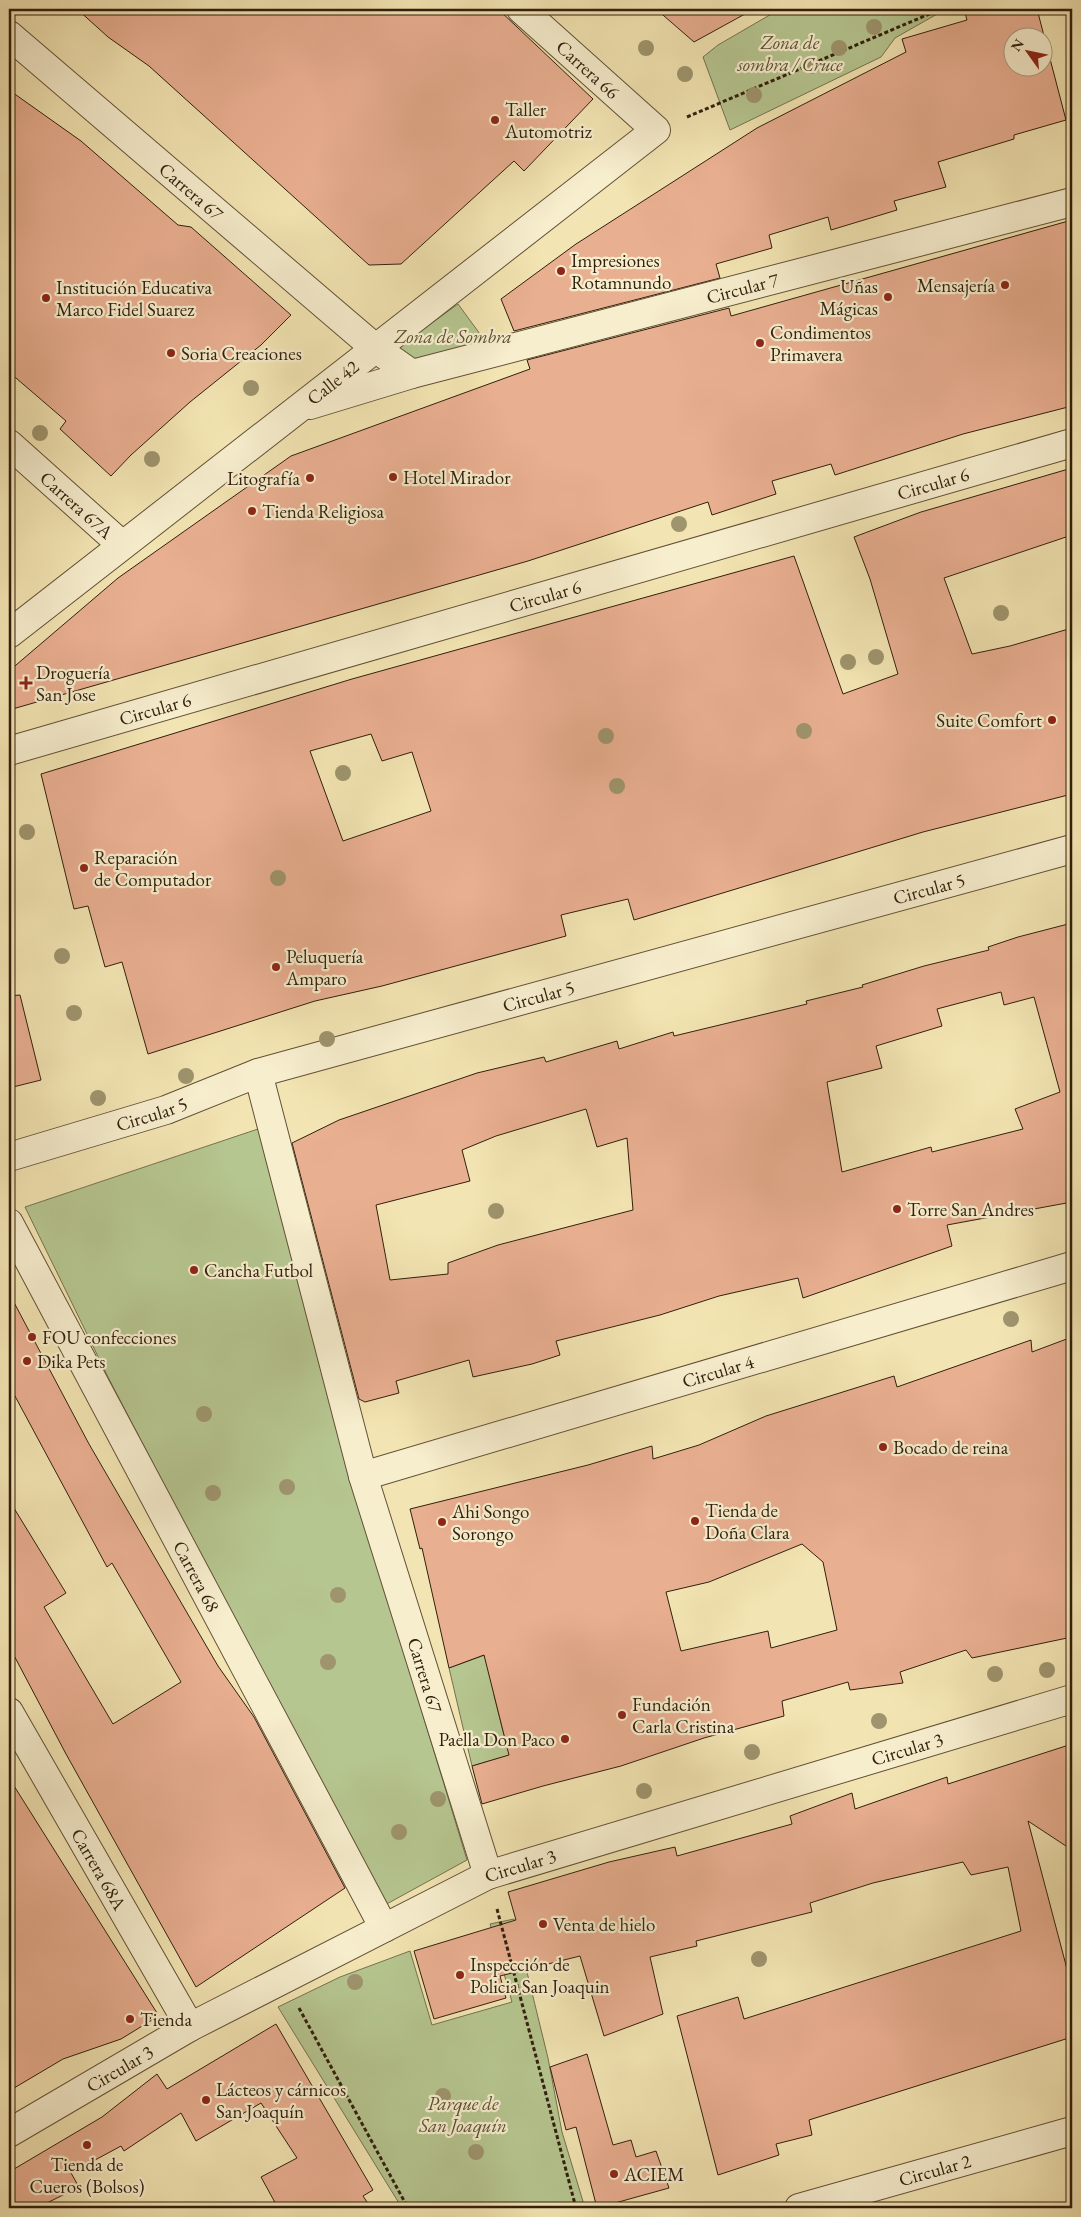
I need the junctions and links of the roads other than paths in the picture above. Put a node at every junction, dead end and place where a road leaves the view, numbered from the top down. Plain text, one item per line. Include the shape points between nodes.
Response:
1 (521, 9) edge
2 (9, 35) edge
3 (656, 130) joint
4 (1072, 202) edge
5 (375, 348) junction
6 (412, 374) junction
7 (296, 410) junction
8 (1072, 443) edge
9 (9, 444) edge
10 (122, 545) junction
11 (9, 634) edge
12 (11, 749) edge
13 (1072, 849) edge
14 (258, 1073) junction
15 (9, 1157) edge
16 (9, 1223) edge
17 (1072, 1266) edge
18 (363, 1476) junction
19 (1072, 1699) edge
20 (9, 1712) edge
21 (488, 1875) junction
22 (384, 1928) junction
23 (190, 2027) junction
24 (1072, 2131) edge
25 (9, 2133) edge
26 (798, 2208) edge

1 - 3 street, Carrera 66
2 - 5 street, Carrera 67
3 - 5 street, Calle 42
4 - 6 street, Circular 7
5 - 6 street
5 - 7 street, Calle 42
6 - 7 street, Circular 7
7 - 10 street, Calle 42
8 - 12 street, Circular 6
9 - 10 street, Carrera 67A
10 - 11 street, Calle 42
13 - 14 street, Circular 5
14 - 15 street, Circular 5 via 166,1110
14 - 18 street, Carrera 67
16 - 22 street, Carrera 68
17 - 18 street, Circular 4
18 - 21 street, Carrera 67
19 - 21 street, Circular 3
20 - 23 street, Carrera 68A
21 - 22 street, Circular 3
22 - 23 street, Circular 3
23 - 25 street, Circular 3
24 - 26 street, Circular 2

